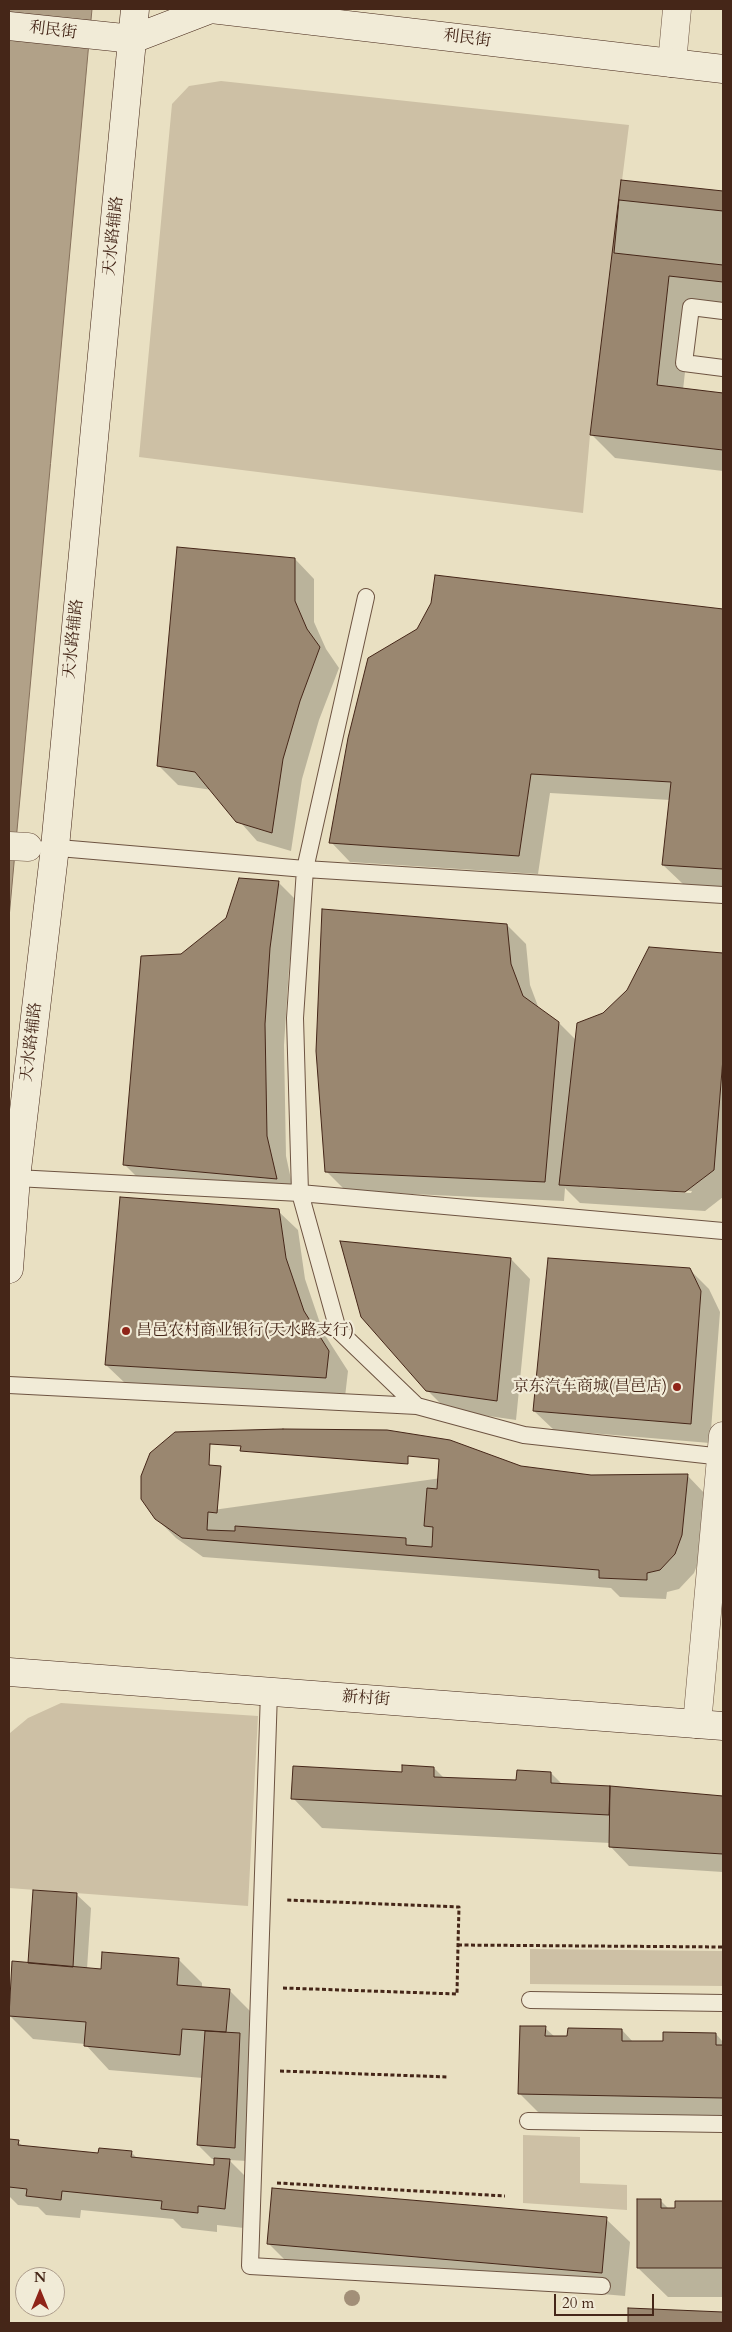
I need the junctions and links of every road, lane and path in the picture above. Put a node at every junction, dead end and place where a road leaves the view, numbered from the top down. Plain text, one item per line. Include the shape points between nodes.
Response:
1 (135, 9) edge
2 (211, 9) edge
3 (677, 9) edge
4 (9, 26) edge
5 (133, 39) junction
6 (672, 63) junction
7 (723, 69) edge
8 (723, 311) edge
9 (723, 368) edge
10 (366, 597) dead end
11 (18, 846) edge
12 (55, 847) junction
13 (305, 869) junction
14 (723, 895) edge
15 (16, 1178) junction
16 (300, 1193) junction
17 (723, 1231) edge
18 (9, 1269) edge
19 (9, 1386) edge
20 (417, 1406) junction
21 (722, 1450) edge
22 (715, 1625) edge
23 (9, 1672) edge
24 (269, 1692) junction
25 (710, 1725) edge
26 (263, 1900) junction
27 (458, 1945) junction
28 (723, 1947) edge
29 (260, 1987) junction
30 (530, 2000) dead end
31 (723, 2004) edge
32 (257, 2071) junction
33 (448, 2077) dead end
34 (528, 2121) dead end
35 (723, 2124) edge
36 (254, 2182) junction
37 (505, 2196) dead end
38 (602, 2286) dead end

1 - 5 street, 天水路辅路
2 - 5 street, 利民街
2 - 6 street, 利民街
3 - 6 street
4 - 5 street, 利民街
5 - 12 street, 天水路辅路
6 - 7 street, 利民街
8 - 9 lane via 691,307 684,363
10 - 13 lane
11 - 12 lane
12 - 13 lane
12 - 15 street, 天水路辅路
13 - 14 lane
13 - 16 lane via 295,1018
15 - 16 lane
15 - 18 street, 天水路辅路
16 - 17 lane
16 - 20 lane via 338,1330
19 - 20 lane
20 - 21 lane via 524,1435
21 - 22 street
22 - 25 street
23 - 24 street, 新村街
24 - 25 street, 新村街
24 - 26 lane
26 - 27 path via 459,1907
26 - 29 lane
27 - 28 path
27 - 29 path via 456,1994
29 - 32 lane
30 - 31 lane
32 - 33 path
32 - 36 lane
34 - 35 lane
36 - 37 path
36 - 38 lane via 250,2266

